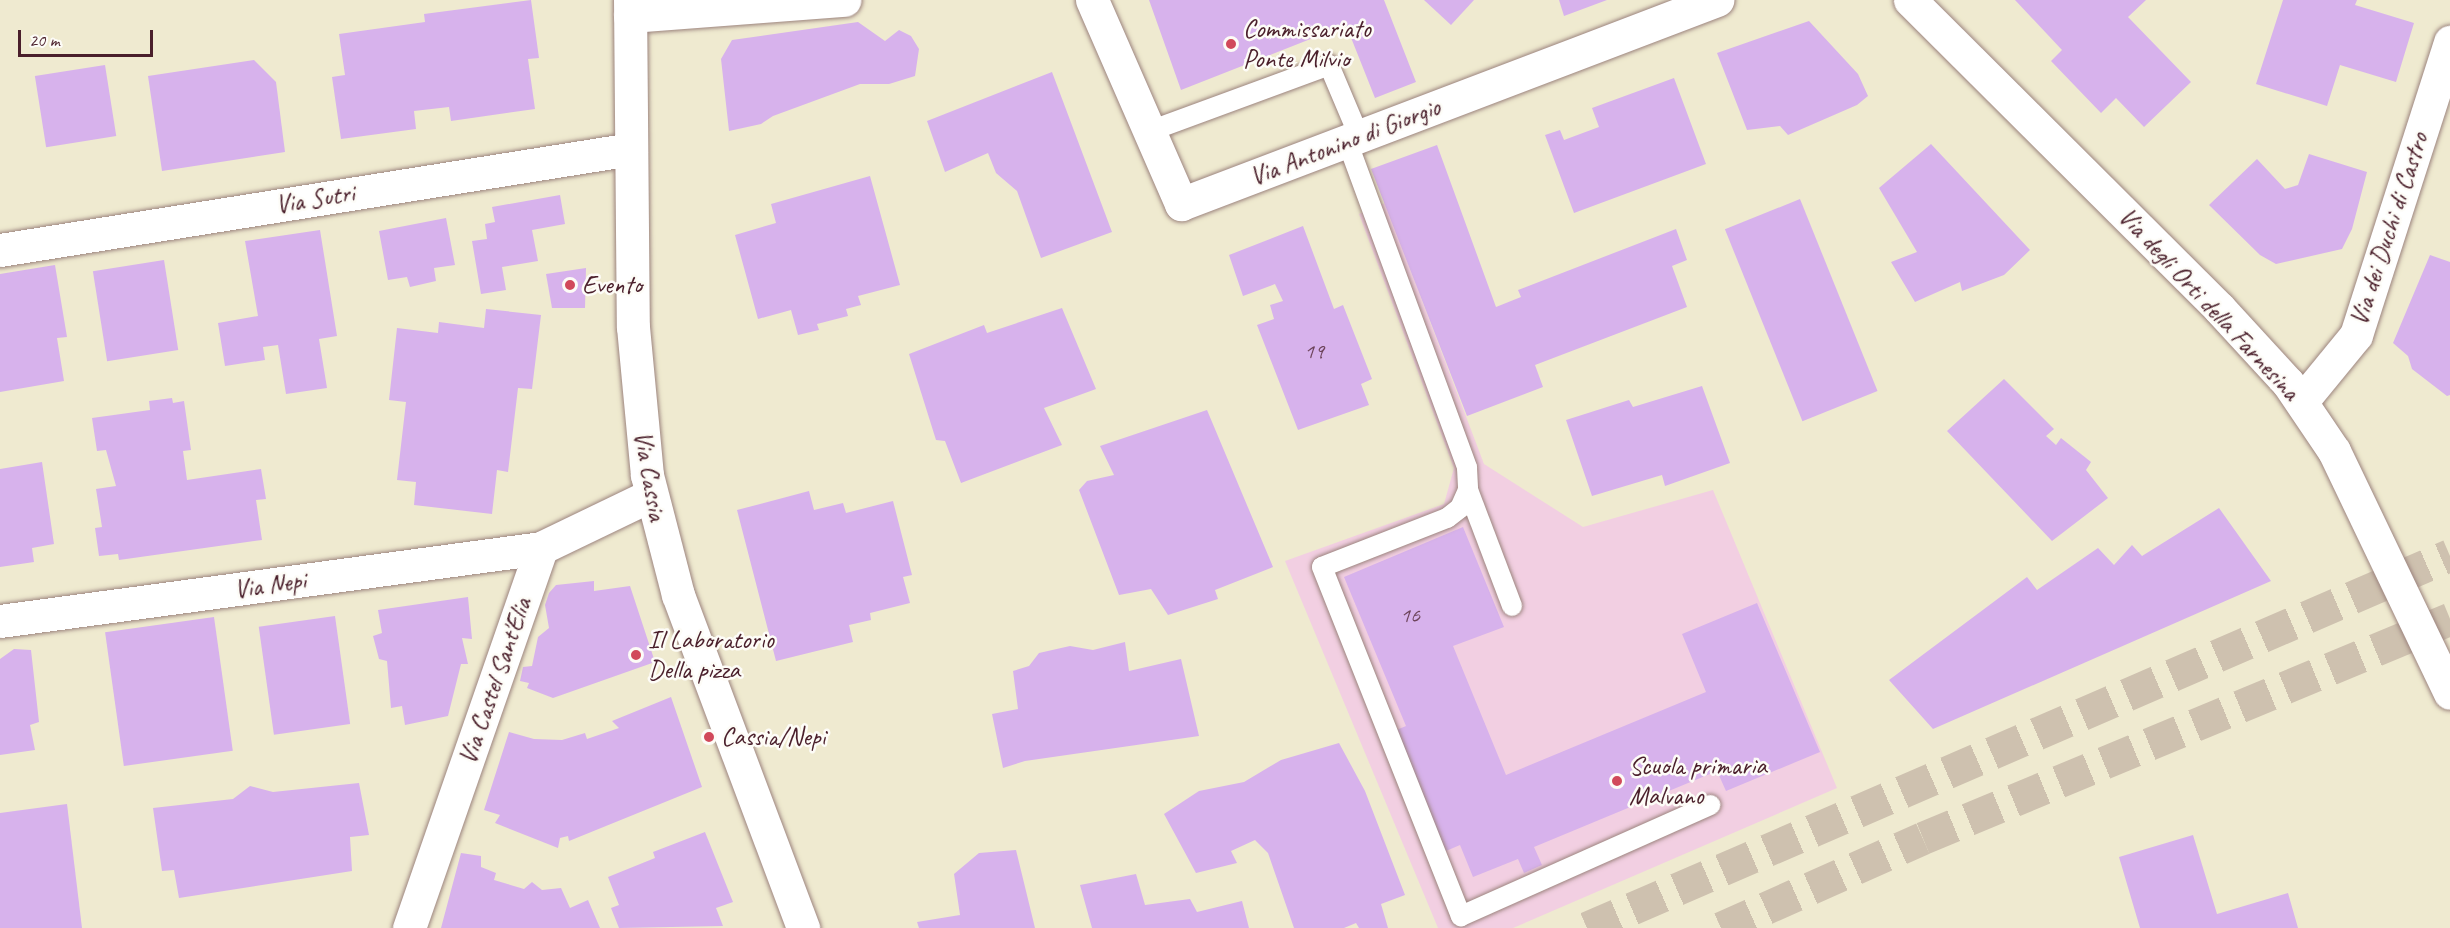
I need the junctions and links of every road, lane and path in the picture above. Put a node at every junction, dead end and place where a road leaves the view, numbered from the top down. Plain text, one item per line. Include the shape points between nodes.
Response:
1 (844, 0) edge
2 (1092, 0) edge
3 (1717, 0) edge
4 (1910, 0) edge
5 (630, 8) edge
6 (2450, 42) edge
7 (1150, 131) junction
8 (1353, 139) junction
9 (631, 149) junction
10 (0, 250) edge
11 (2302, 401) junction
12 (1468, 490) junction
13 (651, 495) junction
14 (541, 549) junction
15 (1512, 606) dead end
16 (0, 621) edge
17 (2450, 693) edge
18 (1710, 805) dead end
19 (409, 928) edge
20 (803, 928) edge

1 - 5 street
2 - 7 street, Via Antonino di Giorgio
3 - 8 street, Via Antonino di Giorgio
4 - 11 street, Via degli Orti della Farnesina via 2219,308
5 - 9 street, Via Cassia
6 - 11 street, Via dei Duchi di Castro via 2356,335
7 - 8 street, Via Antonino di Giorgio via 1181,204
7 - 8 lane via 1329,65
8 - 12 lane via 1372,208 1467,468
9 - 10 street, Via Sutri
9 - 13 street, Via Cassia via 636,383
11 - 17 street, Via degli Orti della Farnesina via 2334,451
12 - 15 lane
12 - 18 lane via 1460,508 1447,518 1322,567 1461,916
13 - 14 street
13 - 20 street, Via Cassia via 681,607
14 - 16 street, Via Nepi
14 - 19 street, Via Castel Sant'Elia

